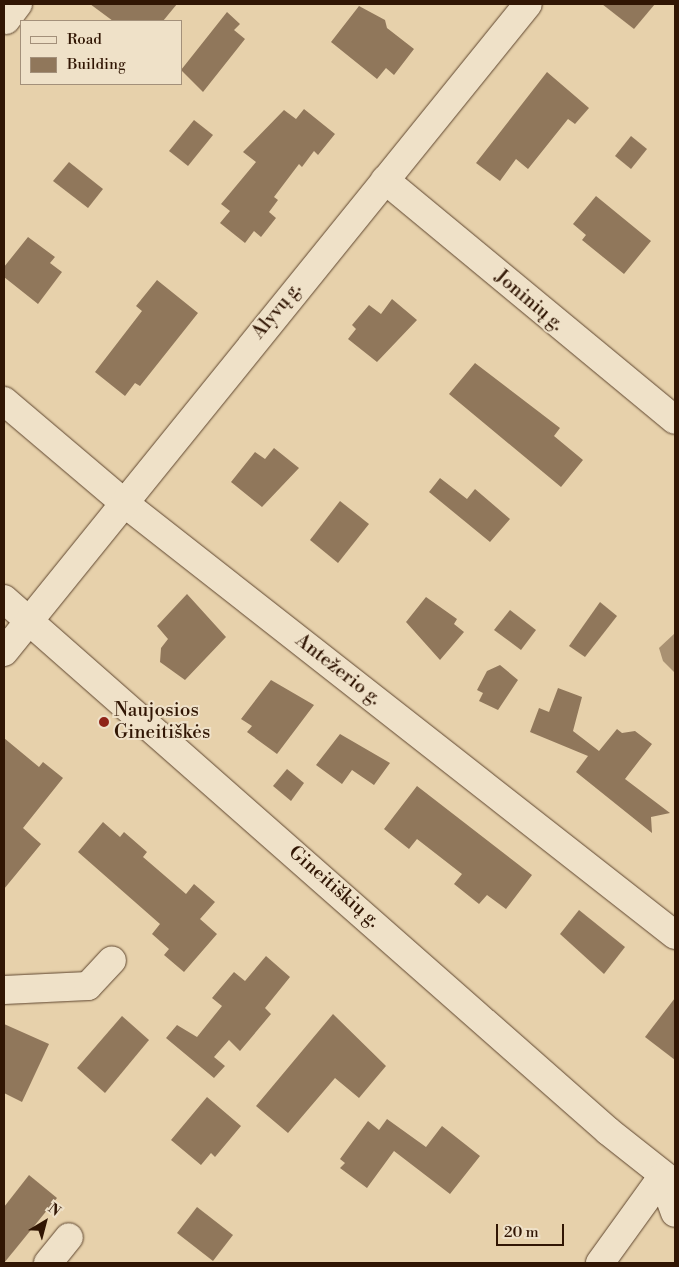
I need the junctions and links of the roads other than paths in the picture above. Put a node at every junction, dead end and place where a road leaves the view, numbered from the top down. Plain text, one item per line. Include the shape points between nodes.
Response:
1 (528, 4) edge
2 (385, 180) junction
3 (4, 401) edge
4 (675, 420) edge
5 (123, 502) junction
6 (4, 599) edge
7 (30, 620) junction
8 (4, 652) edge
9 (675, 935) edge
10 (112, 960) dead end
11 (4, 990) edge
12 (669, 1181) edge
13 (675, 1213) edge
14 (69, 1237) dead end
15 (48, 1263) edge
16 (600, 1263) edge

1 - 2 street, Alyvų g.
2 - 4 street, Joninių g.
2 - 5 street, Alyvų g.
3 - 5 street, Antežerio g.
5 - 7 street, Alyvų g.
5 - 9 street, Antežerio g.
6 - 7 street, Gineitiškių g.
7 - 8 street, Alyvų g.
7 - 12 street, Gineitiškių g.
10 - 11 street via 88,986
12 - 13 street
12 - 16 street
14 - 15 street

